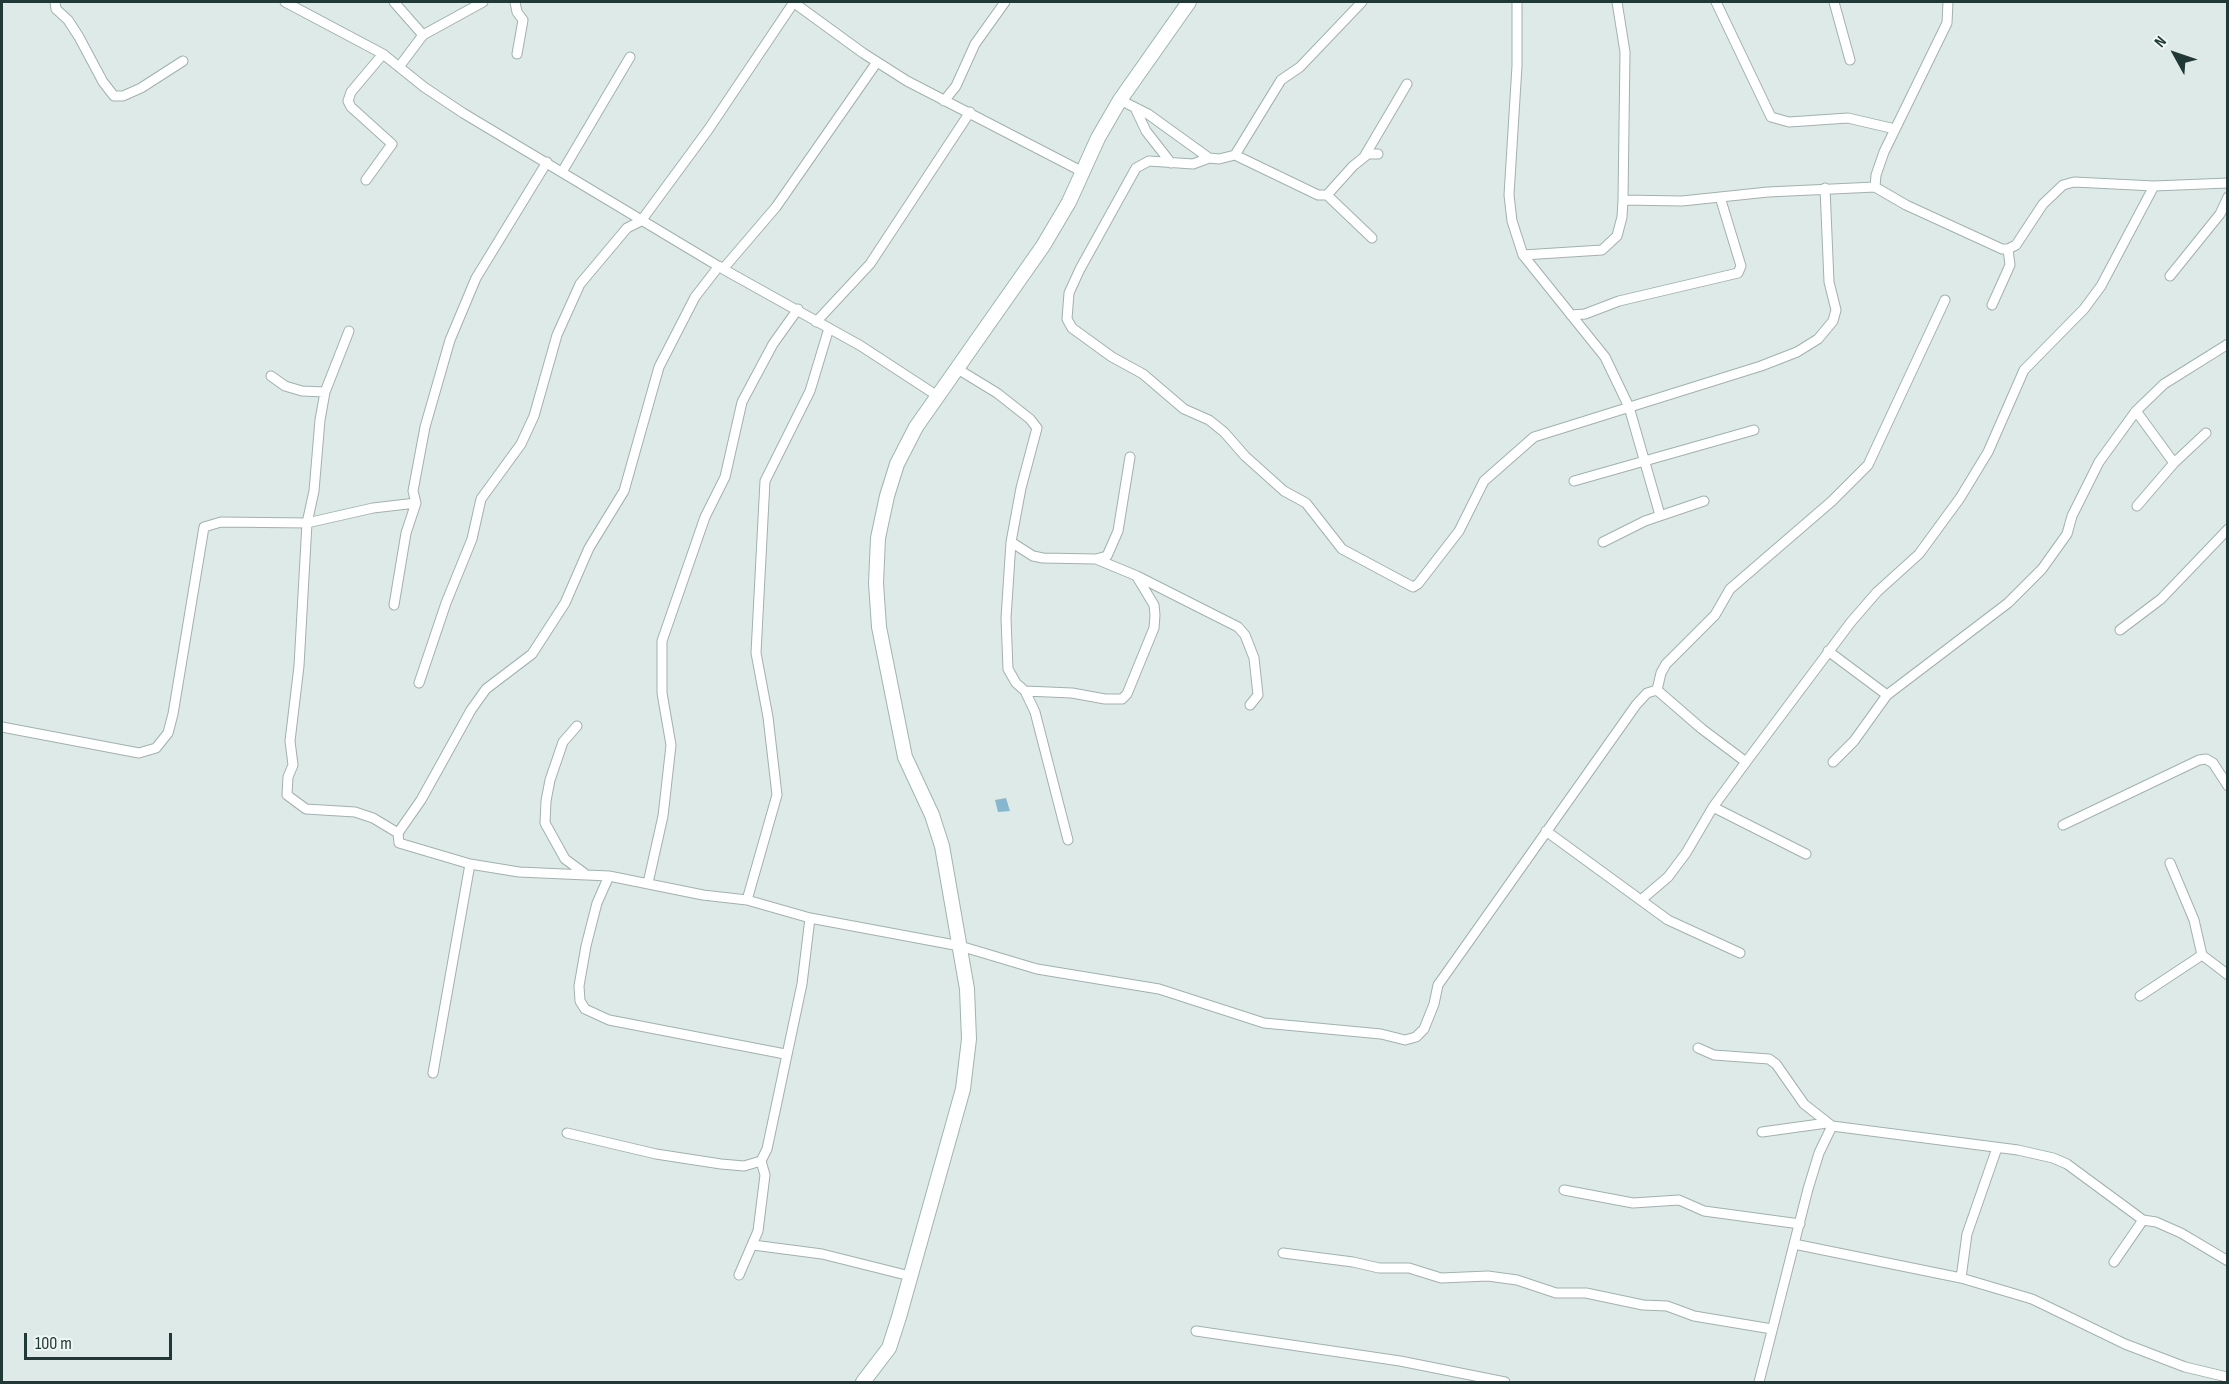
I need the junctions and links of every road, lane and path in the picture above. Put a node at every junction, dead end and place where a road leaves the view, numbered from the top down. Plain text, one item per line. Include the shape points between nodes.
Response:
1 (55, 2) edge
2 (285, 2) edge
3 (394, 2) edge
4 (479, 2) edge
5 (515, 2) edge
6 (794, 2) edge
7 (1005, 2) edge
8 (1189, 2) edge
9 (1362, 2) edge
10 (1517, 2) edge
11 (1617, 2) edge
12 (1716, 2) edge
13 (1834, 2) edge
14 (1948, 2) edge
15 (423, 35) junction
16 (383, 54) junction
17 (517, 54) dead end
18 (630, 57) dead end
19 (1850, 60) dead end
20 (183, 61) dead end
21 (877, 62) junction
22 (399, 67) junction
23 (1407, 84) dead end
24 (944, 100) junction
25 (1120, 100) junction
26 (1136, 110) junction
27 (970, 112) junction
28 (1895, 129) junction
29 (1378, 154) dead end
30 (1235, 155) junction
31 (1209, 158) junction
32 (1362, 159) junction
33 (547, 162) junction
34 (1171, 163) junction
35 (1083, 171) junction
36 (562, 172) junction
37 (366, 180) dead end
38 (2228, 183) edge
39 (2154, 186) junction
40 (1875, 187) junction
41 (1825, 188) junction
42 (1327, 195) junction
43 (1720, 197) junction
44 (2228, 197) edge
45 (1623, 200) junction
46 (641, 221) junction
47 (1372, 238) dead end
48 (2008, 249) junction
49 (1524, 255) junction
50 (721, 267) junction
51 (2170, 276) dead end
52 (1945, 300) dead end
53 (1992, 305) dead end
54 (798, 309) junction
55 (1571, 315) junction
56 (816, 321) junction
57 (829, 328) junction
58 (350, 331) dead end
59 (2228, 345) edge
60 (956, 368) junction
61 (271, 376) dead end
62 (325, 392) junction
63 (936, 395) junction
64 (1629, 408) junction
65 (2136, 411) junction
66 (1754, 430) dead end
67 (2206, 433) dead end
68 (1130, 458) dead end
69 (1642, 460) junction
70 (2174, 464) junction
71 (1574, 481) dead end
72 (1704, 501) dead end
73 (417, 503) junction
74 (2137, 506) dead end
75 (1660, 515) junction
76 (307, 523) junction
77 (2228, 529) edge
78 (1011, 542) junction
79 (1603, 542) dead end
80 (1096, 559) junction
81 (1137, 576) junction
82 (394, 605) dead end
83 (2120, 630) dead end
84 (1828, 651) junction
85 (419, 683) dead end
86 (1657, 690) junction
87 (1025, 692) junction
88 (1887, 695) junction
89 (1250, 705) dead end
90 (577, 726) dead end
91 (2, 728) edge
92 (1746, 762) junction
93 (1833, 762) dead end
94 (2228, 786) edge
95 (1713, 807) junction
96 (2063, 825) dead end
97 (1546, 831) junction
98 (398, 833) junction
99 (1068, 840) dead end
100 (1806, 854) dead end
101 (2170, 863) dead end
102 (470, 864) junction
103 (584, 873) junction
104 (609, 876) junction
105 (648, 883) junction
106 (747, 900) junction
107 (1641, 900) junction
108 (810, 918) junction
109 (960, 946) junction
110 (1740, 953) dead end
111 (2202, 955) junction
112 (2228, 975) edge
113 (2140, 996) dead end
114 (1698, 1048) dead end
115 (785, 1054) junction
116 (433, 1073) dead end
117 (1829, 1124) junction
118 (1762, 1132) dead end
119 (567, 1133) dead end
120 (1997, 1148) junction
121 (760, 1161) junction
122 (1564, 1190) dead end
123 (2143, 1220) junction
124 (1800, 1224) junction
125 (1794, 1244) junction
126 (753, 1245) junction
127 (1283, 1253) dead end
128 (2228, 1261) edge
129 (2114, 1262) dead end
130 (740, 1275) dead end
131 (910, 1276) junction
132 (1961, 1278) junction
133 (1772, 1329) junction
134 (1196, 1331) dead end
135 (2228, 1366) edge
136 (2226, 1380) edge
137 (863, 1383) edge
138 (1505, 1383) edge
139 (1759, 1383) edge

1 - 20 street via 114,96 141,88
2 - 16 street
3 - 15 street
4 - 15 street
5 - 17 street via 523,20
6 - 21 street
6 - 46 street
7 - 24 street via 975,44 956,86
8 - 25 street
9 - 30 street via 1300,67 1281,80
10 - 49 street via 1509,195 1512,221
11 - 45 street via 1624,52
12 - 28 street via 1771,117 1789,122 1848,118
13 - 19 street
14 - 28 street via 1947,23
15 - 22 street
16 - 22 street
16 - 37 street via 348,100 392,144
18 - 36 street
21 - 24 street
21 - 50 street via 776,207
22 - 33 street via 463,113
23 - 32 street
24 - 27 street
25 - 26 street
25 - 35 street
26 - 31 street via 1148,114
26 - 34 street via 1146,131
27 - 35 street
27 - 56 street via 870,264
28 - 40 street
29 - 32 street
30 - 31 street
30 - 42 street via 1318,195
31 - 34 street via 1193,164
32 - 42 street
33 - 36 street
33 - 73 street via 476,278 450,340 425,427 413,491
34 - 64 street via 1149,161 1131,175 1069,293 1067,319 1072,328 1143,374 1184,409 1224,432 1284,491 1306,503 1342,549 1407,585 1418,584 1459,531 1484,481 1526,443 1534,437
35 - 60 street via 1043,246
36 - 46 street
38 - 39 street
39 - 48 street via 2074,182 2063,185 2043,204 2016,245
39 - 84 street via 2101,286 2084,309 2024,370 1988,452 1960,498 1919,554 1877,592
40 - 41 street
40 - 48 street via 1906,205
41 - 43 street
41 - 64 street via 1829,282 1836,310 1828,329 1797,352
42 - 47 street
43 - 45 street
43 - 55 street via 1741,266 1738,273
44 - 51 street via 2220,214
45 - 49 street via 1617,236 1602,250
46 - 50 street
46 - 85 street via 627,228 573,296 534,416 521,444 481,499 472,538
48 - 53 street via 2010,265
49 - 55 street
50 - 54 street
50 - 98 street via 695,297 659,367 624,491 589,548 565,603 532,654 486,689 422,800
52 - 86 street via 1868,465 1815,516 1736,582 1714,615 1666,664
54 - 56 street
54 - 105 street via 773,344 742,402 725,477 705,517 662,641 662,693 671,745 663,816
55 - 64 street via 1600,349
56 - 57 street
57 - 63 street
57 - 106 street via 810,391 765,481 756,653 777,795
58 - 62 street
59 - 65 street via 2164,384
60 - 63 street
60 - 78 street via 997,393 1037,428 1020,488
61 - 62 street via 285,386
62 - 76 street
63 - 109 street via 897,464 878,538 876,583 879,627 895,712 906,757 942,846
64 - 69 street
65 - 70 street
65 - 88 street via 2099,462 2067,534 2042,569 2008,603
66 - 69 street
67 - 70 street
68 - 80 street via 1128,485 1113,547 1107,556
69 - 71 street
69 - 75 street
70 - 74 street
72 - 75 street
73 - 76 street
73 - 82 street via 406,534
75 - 79 street
76 - 91 street via 221,522 204,527 173,714 168,733 156,748 139,753
76 - 98 street via 299,666 290,741 293,765 287,795 306,809 355,812
77 - 83 street via 2161,599
78 - 80 street via 1033,556
78 - 87 street via 1006,618 1008,669
80 - 81 street
81 - 87 street via 1154,605 1154,628 1127,694 1122,699 1105,699 1072,693
81 - 89 street via 1238,627 1254,658 1258,695
84 - 88 street
84 - 92 street
86 - 92 street
86 - 97 street via 1647,693 1636,705
87 - 99 street via 1035,712
88 - 93 street via 1854,741
90 - 103 street via 563,742 550,780 546,823 565,859
92 - 95 street
94 - 96 street via 2213,763 2199,760
95 - 100 street
95 - 107 street via 1668,877
97 - 107 street
97 - 109 street via 1438,985 1424,1029 1416,1037 1404,1040 1381,1034 1264,1023 1159,989 1037,969
98 - 102 street via 397,840 404,846
101 - 111 street via 2194,920
102 - 103 street via 539,874
102 - 116 street
103 - 104 street
104 - 105 street
104 - 115 street via 586,946 579,986 585,1009 609,1020
105 - 106 street
106 - 108 street
107 - 110 street via 1691,933
108 - 109 street
108 - 115 street via 802,984
109 - 131 street via 967,989 968,1062
111 - 112 street
111 - 113 street
114 - 117 street via 1714,1055 1768,1059 1776,1064 1804,1104
115 - 121 street via 767,1149
117 - 118 street
117 - 120 street
117 - 124 street
119 - 121 street via 656,1154 721,1164 744,1166
120 - 123 street via 2067,1164
120 - 132 street via 1967,1234
121 - 126 street via 765,1175
122 - 124 street via 1633,1203 1679,1200 1704,1211
123 - 128 street via 2181,1233
123 - 129 street
124 - 125 street
125 - 132 street
125 - 133 street
126 - 130 street
126 - 131 street via 822,1254
127 - 133 street via 1379,1268 1409,1268 1441,1278 1488,1276 1517,1280 1556,1293 1586,1293 1667,1306 1694,1316
131 - 137 street via 889,1348
132 - 136 street via 2032,1299 2152,1355
133 - 139 street
134 - 138 street via 1400,1361
135 - 136 street

